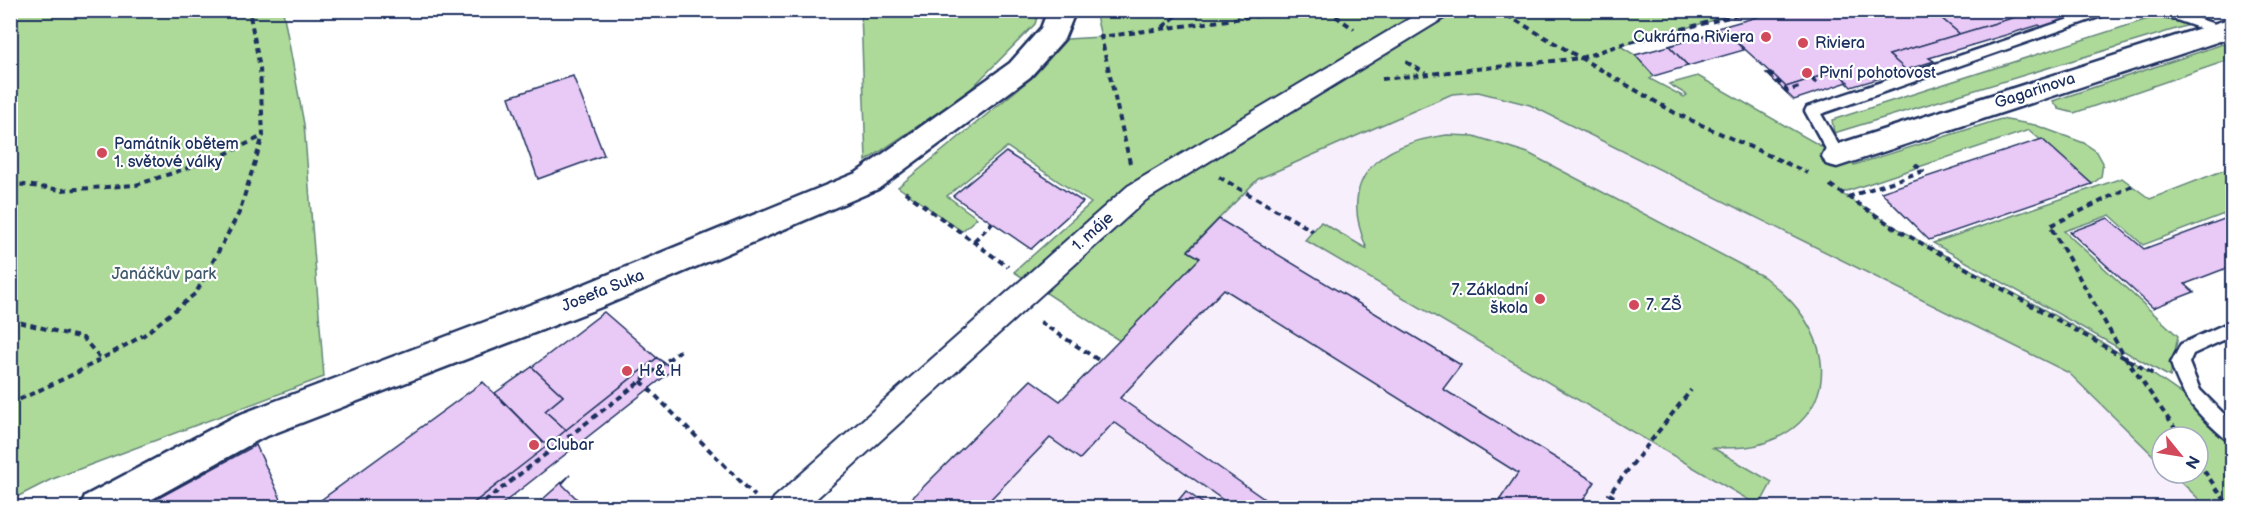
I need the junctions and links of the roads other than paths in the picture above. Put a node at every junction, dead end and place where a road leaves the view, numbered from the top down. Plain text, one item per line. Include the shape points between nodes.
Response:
1 (1062, 10) edge
2 (1441, 10) edge
3 (2112, 10) edge
4 (2155, 10) edge
5 (2227, 29) edge
6 (1831, 169) joint
7 (2232, 328) edge
8 (2232, 433) edge
9 (99, 507) edge
10 (784, 507) edge

1 - 9 street, Josefa Suka via 1053,32 1020,70 867,181 592,296 249,428
2 - 10 street, 1. máje via 1137,193
3 - 6 lane via 1812,111
4 - 5 lane
5 - 6 street, Gagarinova via 1887,140
7 - 8 lane via 2187,349 2180,363 2185,384 2195,401

